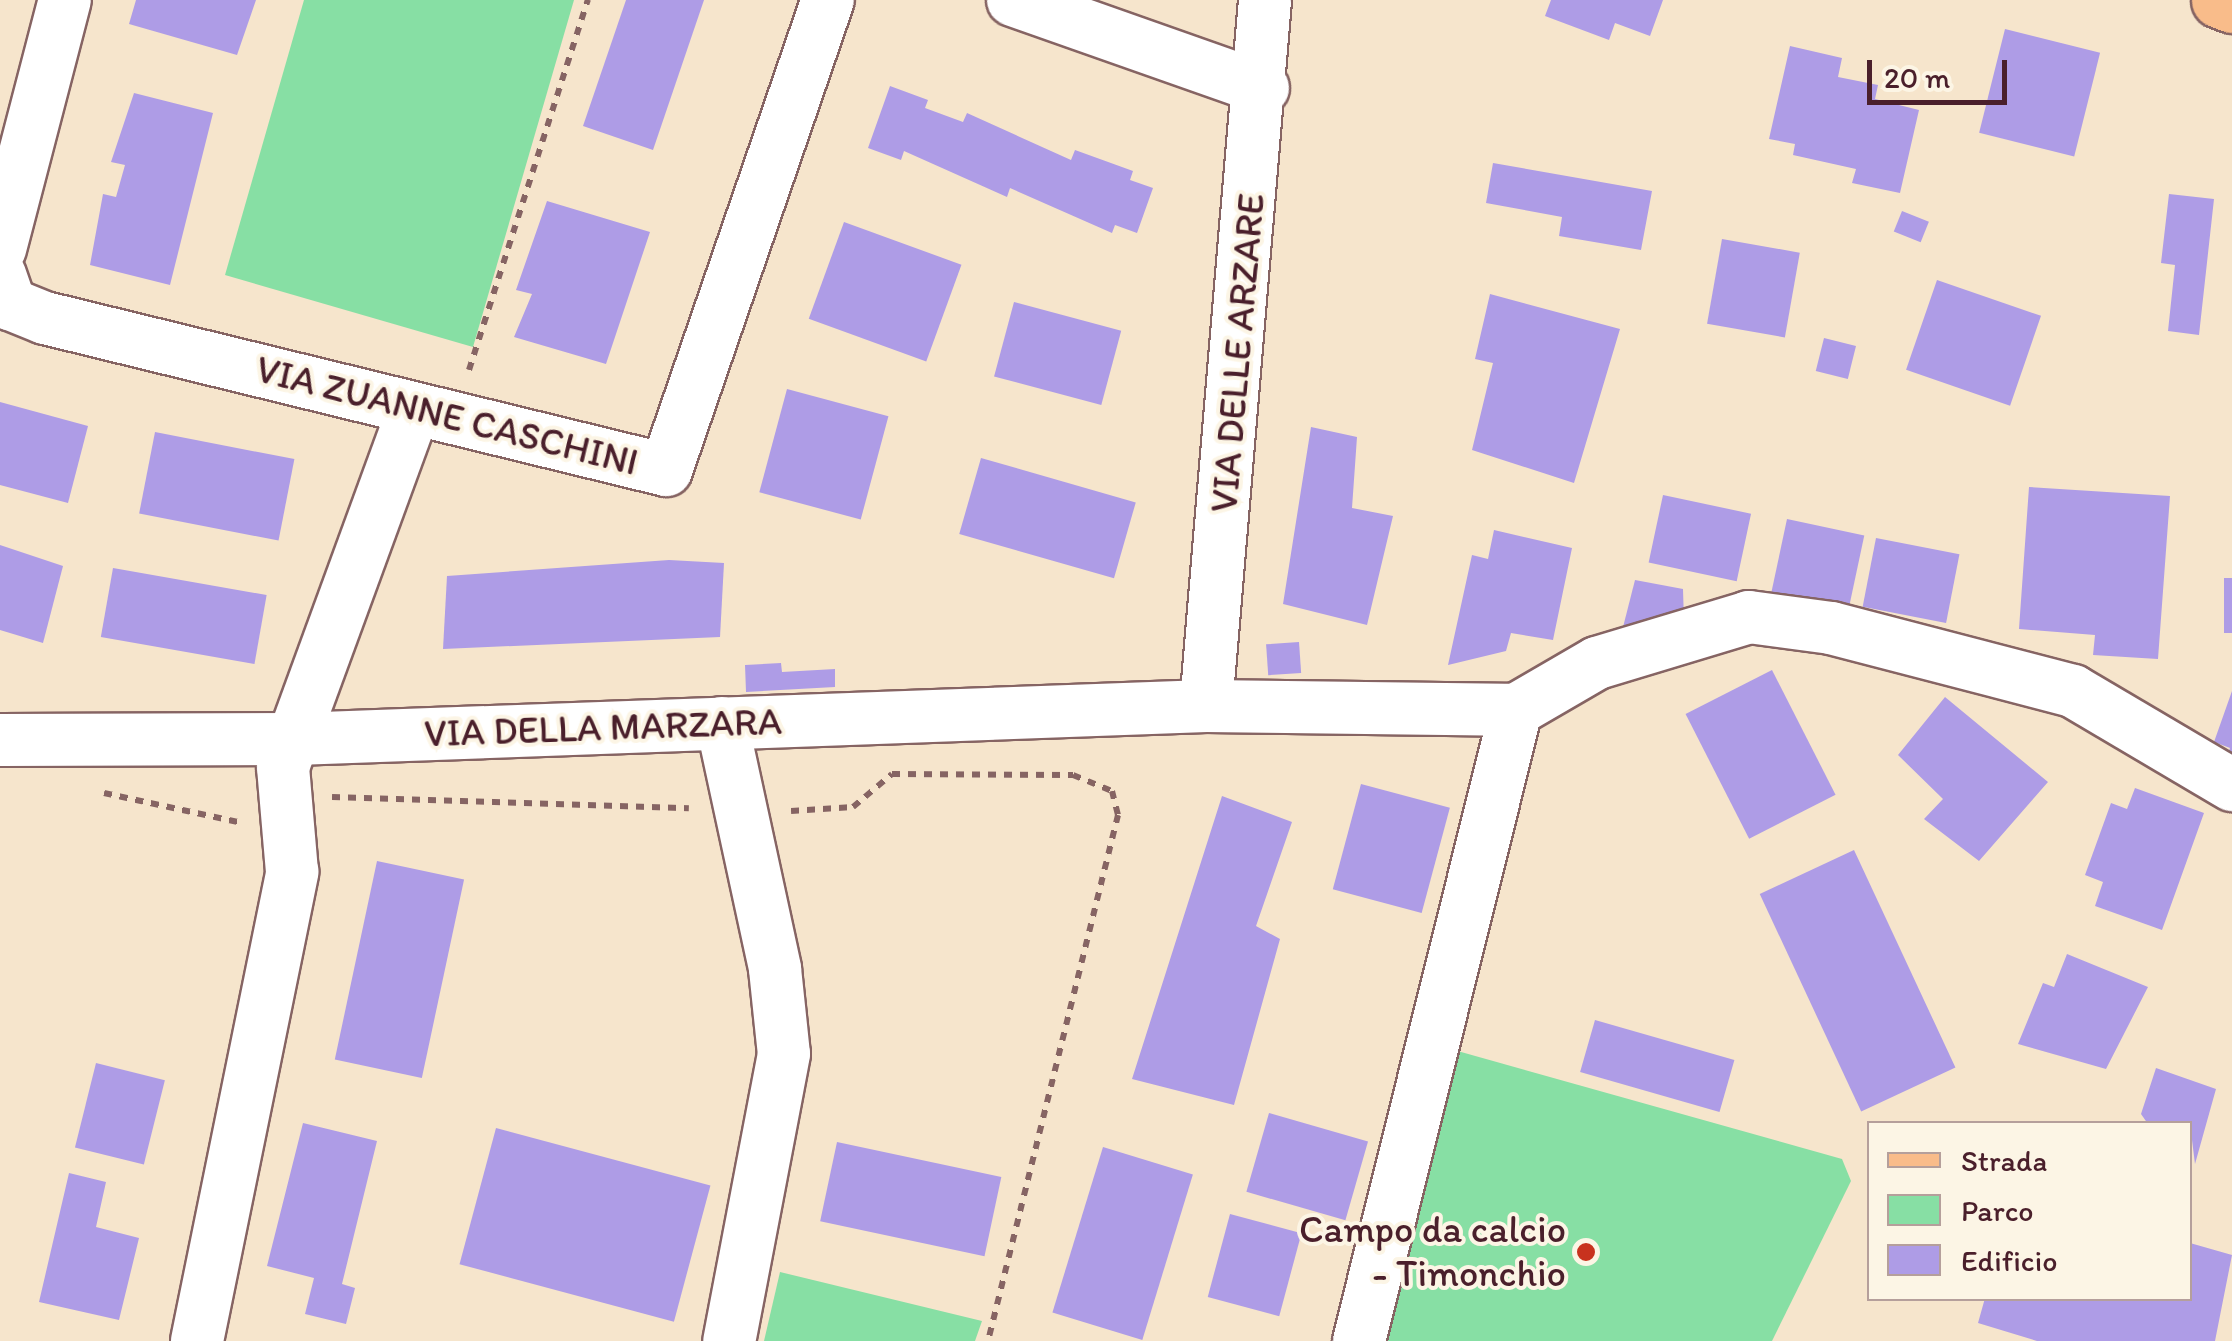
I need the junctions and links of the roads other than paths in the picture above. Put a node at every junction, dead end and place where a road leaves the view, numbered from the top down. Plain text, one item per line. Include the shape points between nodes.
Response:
1 (65, 0) edge
2 (828, 0) edge
3 (1013, 0) edge
4 (1265, 0) edge
5 (2218, 0) edge
6 (2232, 5) edge
7 (1263, 88) junction
8 (0, 249) edge
9 (0, 275) edge
10 (434, 414) junction
11 (1206, 706) junction
12 (1516, 710) junction
13 (722, 724) junction
14 (294, 739) junction
15 (0, 740) edge
16 (2232, 786) edge
17 (197, 1341) edge
18 (729, 1341) edge
19 (1359, 1341) edge

1 - 8 street
2 - 10 street, VIA ZUANNE CASCHINI via 666,470
3 - 7 street
4 - 7 street, VIA DELLE ARZARE
5 - 6 main road
7 - 11 street, VIA DELLE ARZARE
9 - 10 street, VIA ZUANNE CASCHINI via 10,304 45,318
10 - 14 street
11 - 12 street, VIA DELLA MARZARA
11 - 13 street, VIA DELLA MARZARA
12 - 16 street via 1598,662 1748,616 1969,662 2118,712
12 - 19 street
13 - 14 street, VIA DELLA MARZARA
13 - 18 street via 776,969 784,1054
14 - 15 street, VIA DELLA MARZARA
14 - 17 street via 282,767 292,872

